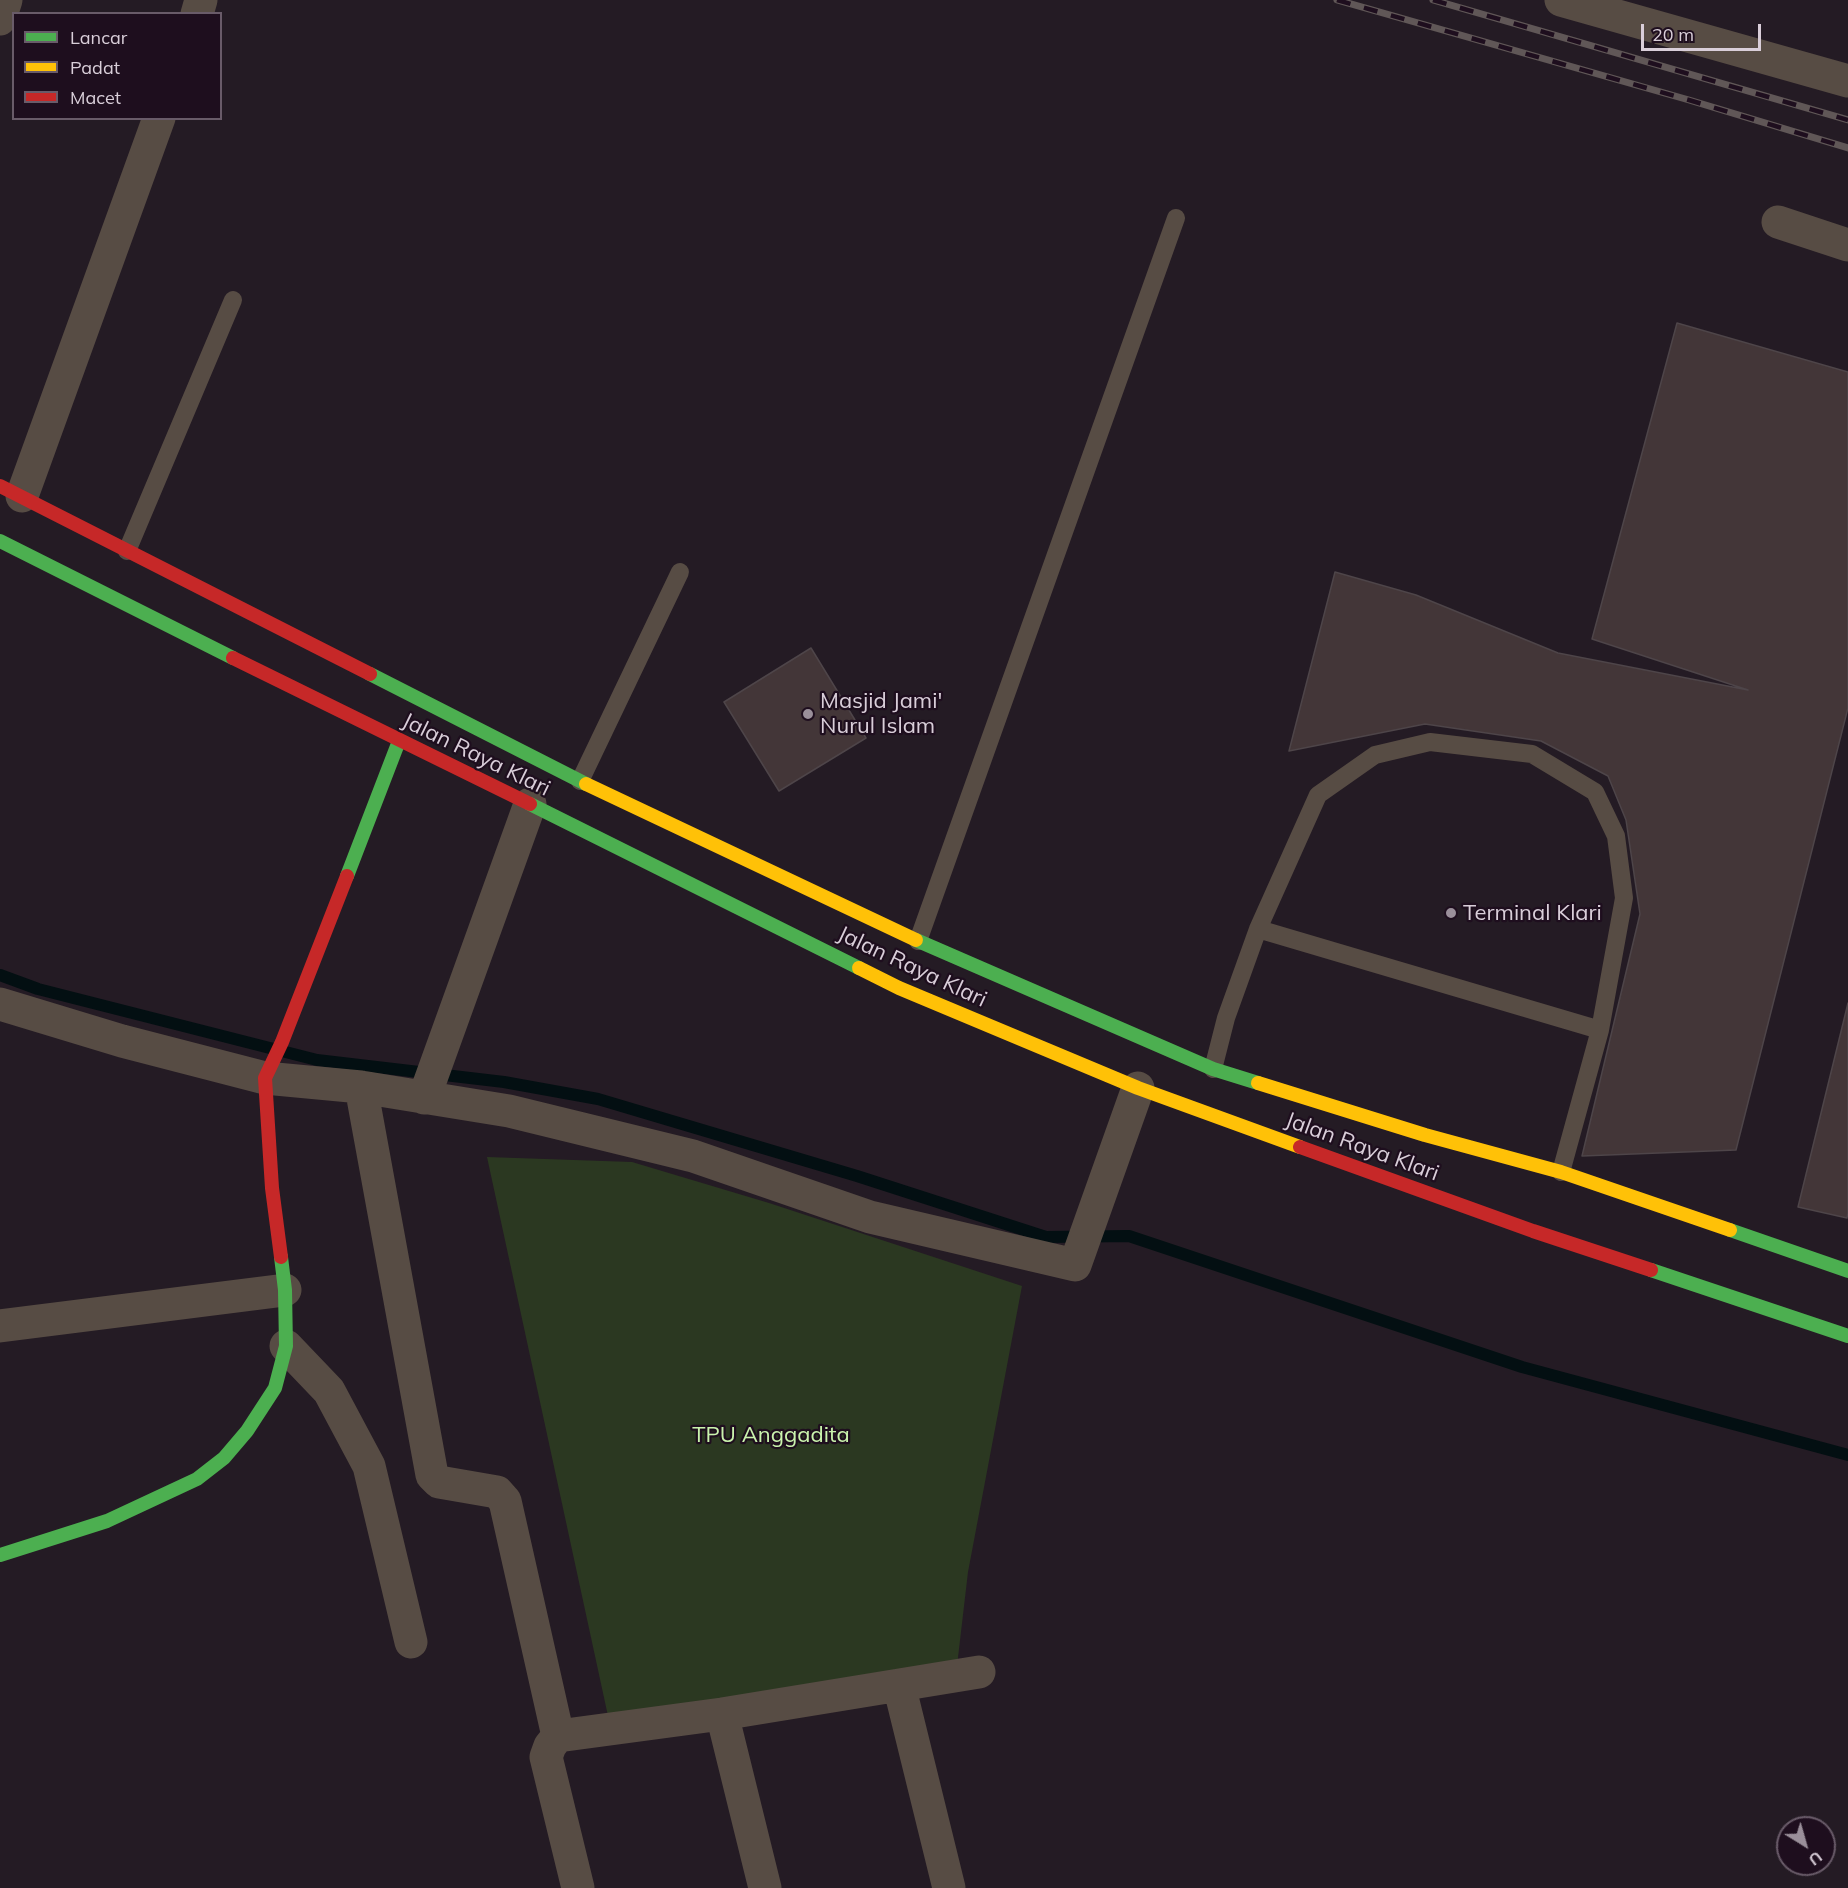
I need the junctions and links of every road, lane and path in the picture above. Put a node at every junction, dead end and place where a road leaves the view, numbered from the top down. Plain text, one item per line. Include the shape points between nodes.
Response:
1 (6, 0) edge
2 (1561, 0) edge
3 (0, 19) edge
4 (1848, 81) edge
5 (158, 120) edge
6 (1176, 218) dead end
7 (1778, 222) dead end
8 (1848, 245) edge
9 (233, 300) dead end
10 (11, 491) edge
11 (0, 541) edge
12 (128, 550) junction
13 (680, 572) dead end
14 (399, 741) junction
15 (580, 781) junction
16 (530, 804) junction
17 (1258, 929) junction
18 (918, 941) junction
19 (0, 1004) edge
20 (1600, 1030) junction
21 (270, 1069) junction
22 (1212, 1074) junction
23 (430, 1083) junction
24 (361, 1087) junction
25 (1138, 1088) junction
26 (1561, 1172) junction
27 (1848, 1271) edge
28 (285, 1290) junction
29 (0, 1326) edge
30 (1848, 1336) edge
31 (286, 1346) junction
32 (0, 1556) edge
33 (411, 1642) dead end
34 (979, 1672) dead end
35 (900, 1685) junction
36 (722, 1714) junction
37 (558, 1737) junction
38 (578, 1888) edge
39 (765, 1888) edge
40 (949, 1888) edge

1 - 3 street
2 - 4 street
5 - 10 street
6 - 18 lane
7 - 8 street
9 - 12 lane
10 - 12 main road, Jalan Raya Klari
11 - 14 main road, Jalan Raya Klari
12 - 15 main road, Jalan Raya Klari
13 - 15 lane
14 - 16 main road, Jalan Raya Klari
14 - 21 main road
15 - 18 main road, Jalan Raya Klari
16 - 23 street
16 - 25 main road, Jalan Raya Klari via 899,987
17 - 20 lane
17 - 20 lane via 1318,795 1375,754 1430,742 1532,754 1595,792 1616,836 1624,898
17 - 22 lane via 1226,1018
18 - 22 main road, Jalan Raya Klari
19 - 21 street via 122,1041
20 - 26 lane
21 - 24 street
21 - 28 main road via 272,1188
22 - 26 main road, Jalan Raya Klari
23 - 24 street
23 - 25 street via 509,1112 693,1156 881,1220 1075,1265
24 - 37 street via 432,1475 439,1482 496,1492 505,1501
25 - 30 main road, Jalan Raya Klari via 1205,1107 1533,1231
26 - 27 main road, Jalan Raya Klari
28 - 29 street
28 - 31 main road
31 - 32 main road via 275,1388 248,1431 224,1458 197,1479 107,1521
31 - 33 street via 329,1391 369,1466
34 - 35 street
35 - 36 street
35 - 40 street
36 - 37 street
36 - 39 street
37 - 38 street via 546,1757

